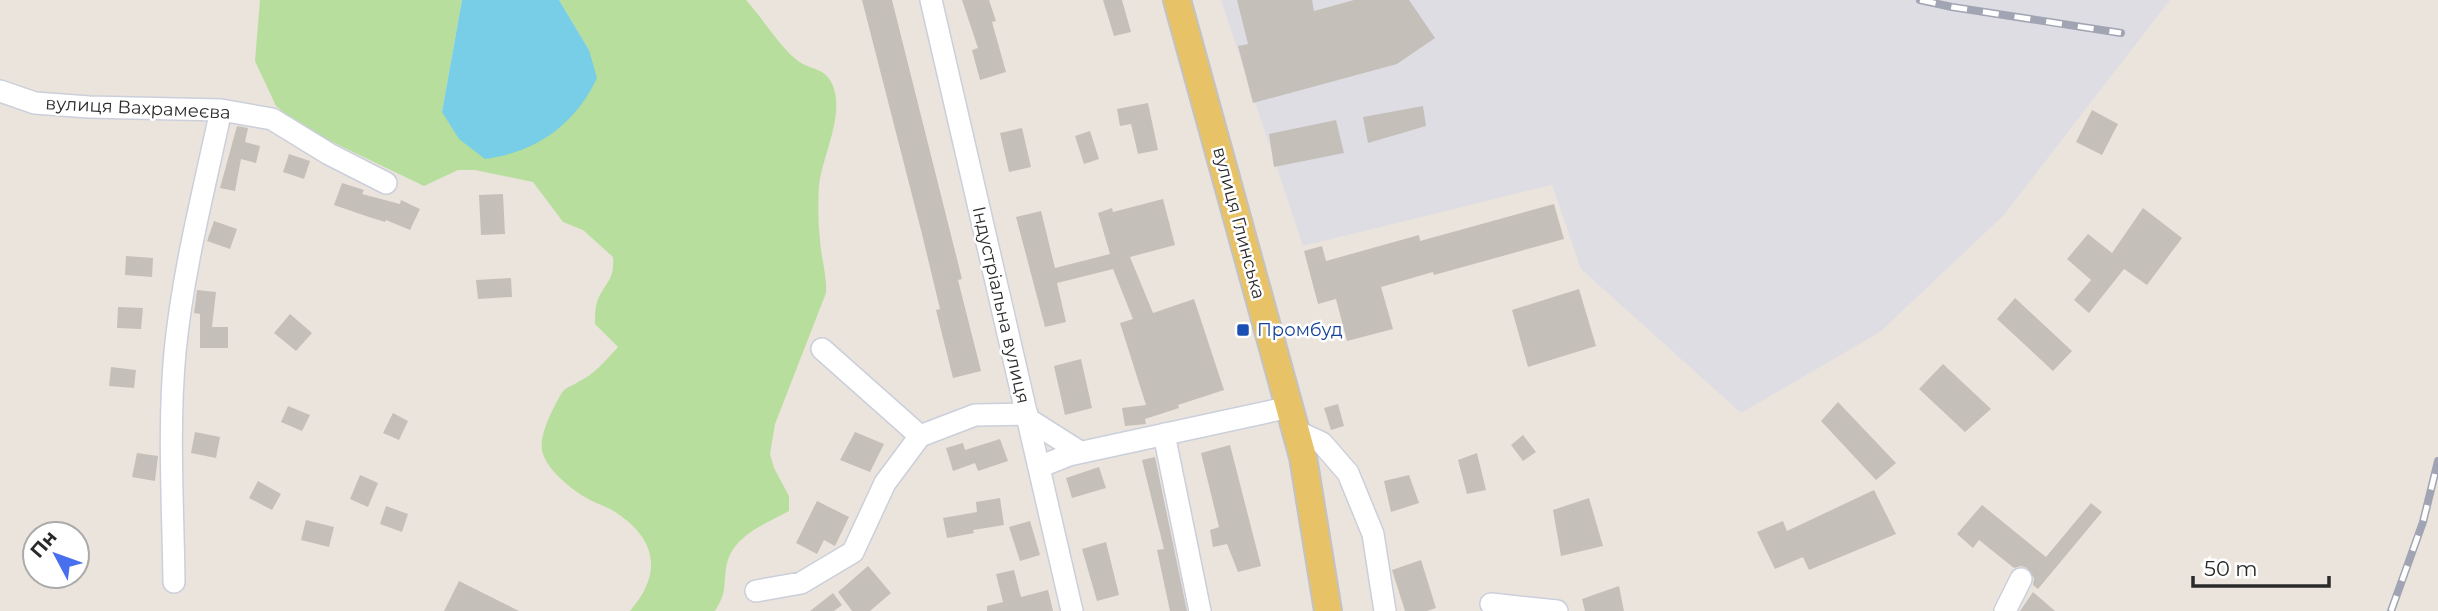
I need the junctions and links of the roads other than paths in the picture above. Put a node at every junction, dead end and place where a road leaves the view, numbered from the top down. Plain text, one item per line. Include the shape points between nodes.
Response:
1 (931, 0) edge
2 (1177, 0) edge
3 (0, 91) edge
4 (221, 110) junction
5 (386, 183) dead end
6 (822, 349) dead end
7 (1027, 417) junction
8 (1293, 419) junction
9 (1164, 434) junction
10 (920, 436) junction
11 (1080, 452) junction
12 (1039, 467) junction
13 (2021, 579) dead end
14 (174, 582) dead end
15 (756, 591) dead end
16 (1491, 604) dead end
17 (1072, 611) edge
18 (1200, 611) edge
19 (1328, 611) edge
20 (1385, 611) edge
21 (1557, 611) edge
22 (2005, 611) edge

1 - 7 street, Індустріальна вулиця
2 - 8 main road, вулиця Глинська
3 - 4 street, вулиця Вахрамеєва via 35,103
4 - 5 street, вулиця Вахрамеєва via 272,119
4 - 14 street via 175,351 170,462
6 - 10 street
7 - 10 street via 975,415
7 - 11 street
7 - 12 street, Індустріальна вулиця
8 - 9 street
8 - 19 main road, вулиця Глинська
8 - 20 street via 1348,472 1373,534
9 - 11 street
9 - 18 street
10 - 15 street via 885,483 853,552 801,583
11 - 12 street
12 - 17 street, Індустріальна вулиця
13 - 22 street
16 - 21 street

